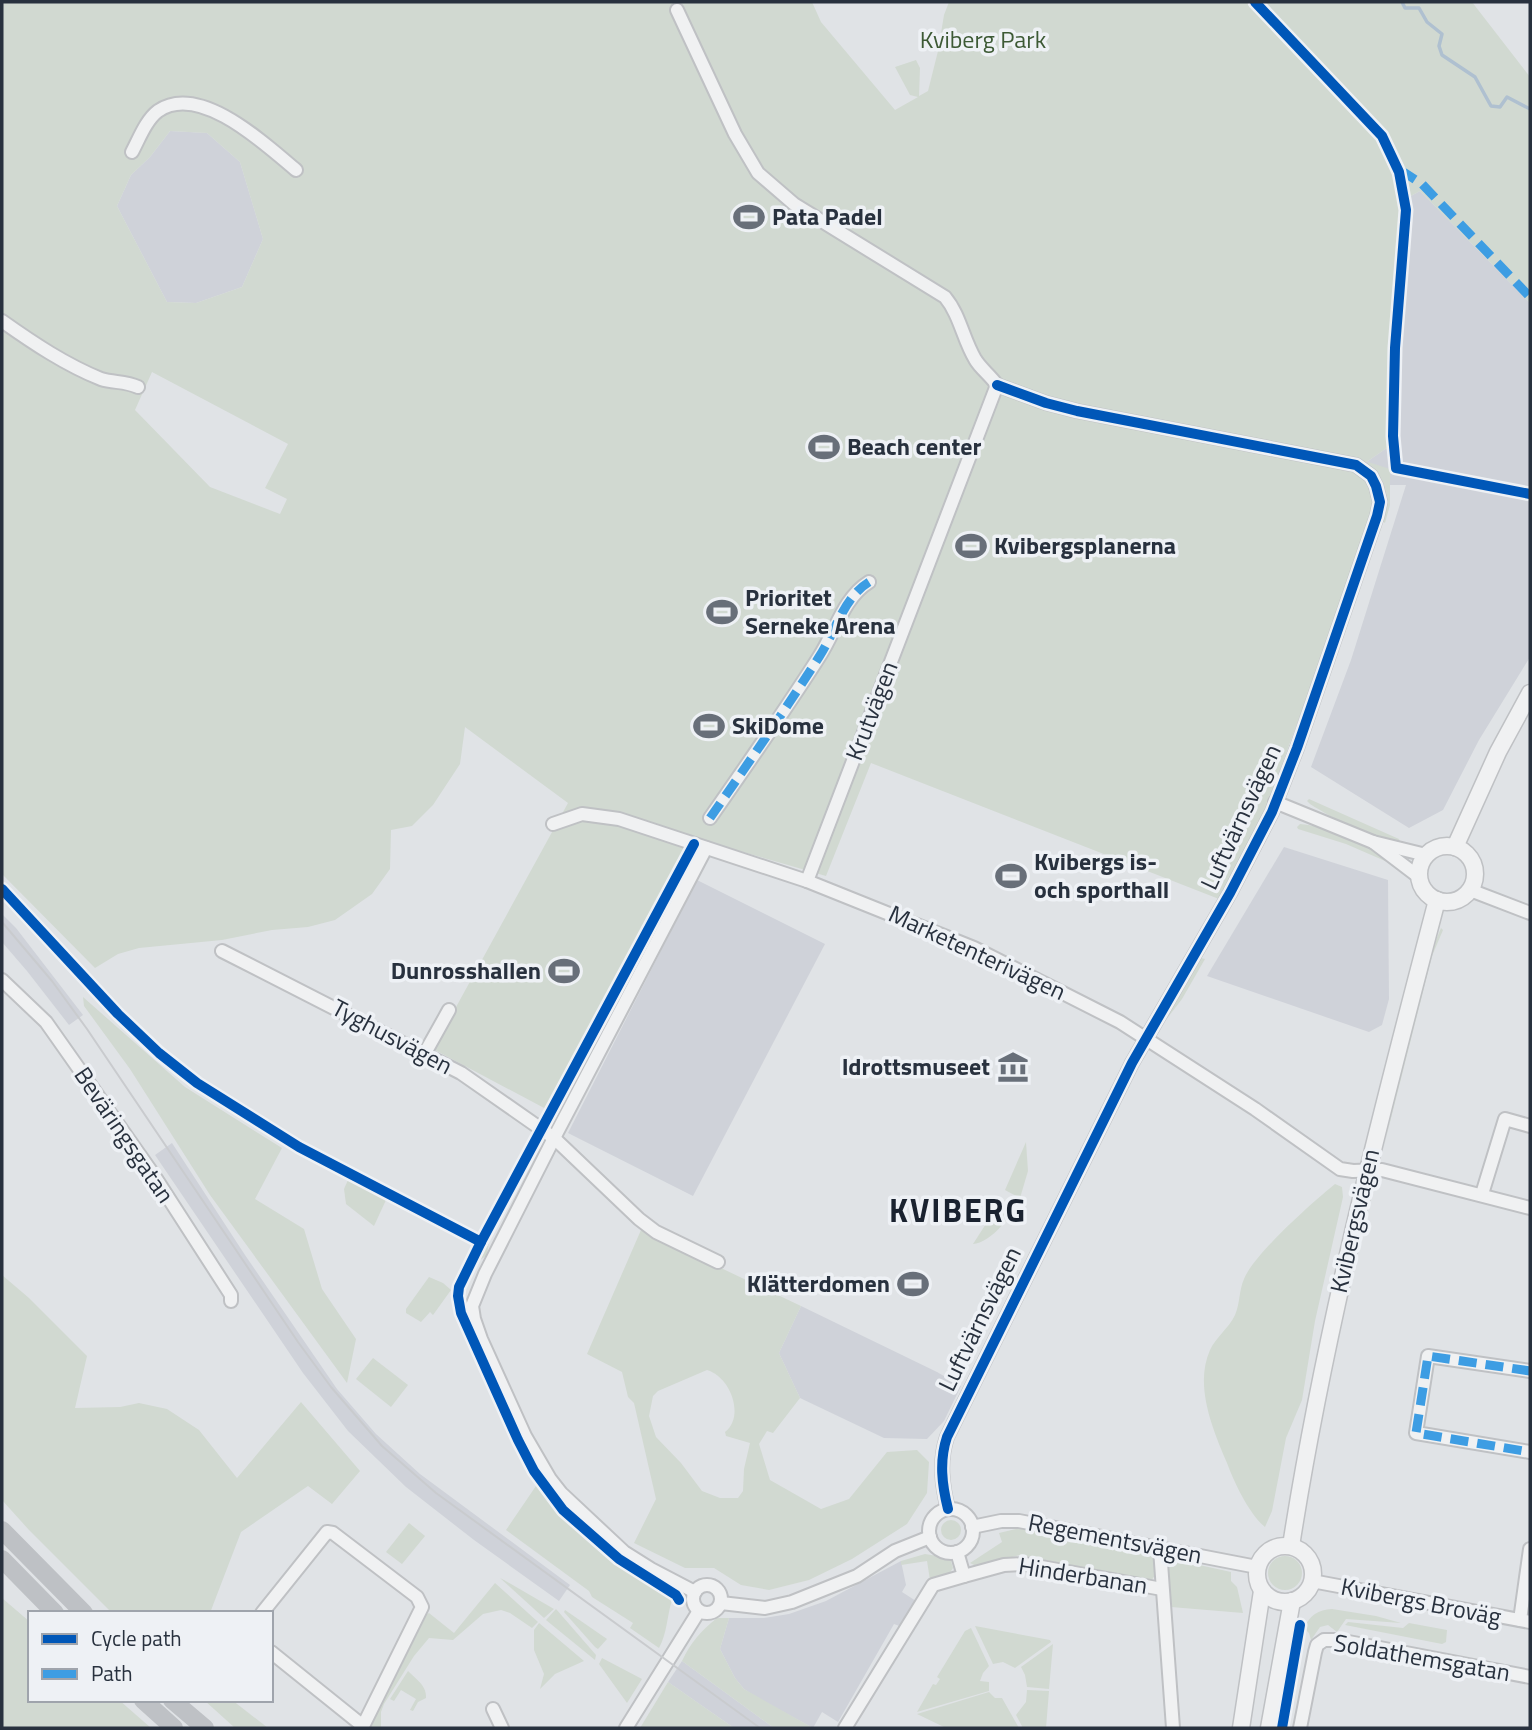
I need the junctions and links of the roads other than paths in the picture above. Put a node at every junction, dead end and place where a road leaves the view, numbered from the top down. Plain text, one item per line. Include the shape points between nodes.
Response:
1 (677, 10) dead end
2 (132, 152) dead end
3 (296, 170) dead end
4 (2, 321) edge
5 (997, 385) junction
6 (138, 387) dead end
7 (869, 582) dead end
8 (1530, 692) edge
9 (1275, 802) junction
10 (710, 818) dead end
11 (553, 824) dead end
12 (1373, 842) junction
13 (1455, 847) junction
14 (706, 848) junction
15 (1426, 855) junction
16 (1419, 877) junction
17 (807, 881) junction
18 (1470, 890) junction
19 (1437, 900) junction
20 (1530, 913) edge
21 (222, 951) dead end
22 (2, 980) edge
23 (449, 1010) dead end
24 (1144, 1039) junction
25 (425, 1053) junction
26 (1530, 1126) edge
27 (554, 1138) junction
28 (1367, 1170) junction
29 (1482, 1194) junction
30 (1530, 1209) edge
31 (718, 1262) dead end
32 (231, 1301) dead end
33 (1530, 1371) edge
34 (1530, 1452) edge
35 (948, 1509) junction
36 (972, 1527) junction
37 (2, 1530) edge
38 (930, 1537) junction
39 (1291, 1546) junction
40 (1160, 1549) junction
41 (1530, 1549) edge
42 (957, 1552) junction
43 (2, 1559) edge
44 (1257, 1567) junction
45 (964, 1576) junction
46 (1312, 1580) junction
47 (1162, 1588) junction
48 (1262, 1591) junction
49 (695, 1592) junction
50 (1292, 1601) junction
51 (721, 1603) junction
52 (53, 1611) edge
53 (82, 1611) edge
54 (264, 1611) edge
55 (699, 1611) junction
56 (1525, 1621) edge
57 (273, 1654) edge
58 (1530, 1677) edge
59 (145, 1702) edge
60 (174, 1702) edge
61 (493, 1709) dead end
62 (363, 1727) edge
63 (174, 1728) edge
64 (205, 1728) edge
65 (502, 1728) edge
66 (626, 1728) edge
67 (845, 1728) edge
68 (1173, 1728) edge
69 (1241, 1728) edge
70 (1269, 1728) edge
71 (1300, 1728) edge

1 - 5 street via 758,173 794,204 945,298 975,359
2 - 3 street via 158,111 176,104 196,104 243,126
4 - 6 street via 78,370
5 - 9 street, Luftvärnsvägen via 1077,411 1356,465 1371,476 1380,502 1377,516
5 - 17 street, Krutvägen
7 - 10 street via 859,588 782,715
8 - 13 street
9 - 12 street
9 - 24 street, Luftvärnsvägen via 1230,893
11 - 14 street, Marketenterivägen via 582,814 597,815
12 - 15 street
12 - 16 street
13 - 15 street via 1436,848
13 - 18 street via 1472,862 1475,873
14 - 17 street, Marketenterivägen
14 - 27 street
15 - 16 street
16 - 19 street via 1425,891
17 - 24 street, Marketenterivägen via 998,960 1113,1018
18 - 19 street via 1455,901
18 - 20 street
19 - 28 street, Kvibergsvägen
21 - 25 street, Tyghusvägen
22 - 32 street, Beväringsgatan via 46,1022 153,1174
23 - 25 street
24 - 28 street, Marketenterivägen via 1340,1169
24 - 35 street, Luftvärnsvägen via 947,1437 941,1473
25 - 27 street, Tyghusvägen
26 - 29 street via 1505,1119
27 - 31 street, Tyghusvägen via 656,1232
27 - 49 street via 474,1295 474,1319 525,1436 561,1493 624,1552
28 - 29 street, Marketenterivägen
28 - 39 street, Kvibergsvägen
29 - 30 street, Marketenterivägen
33 - 34 street via 1428,1356 1416,1433
35 - 36 street via 963,1513
35 - 38 street via 932,1519
36 - 40 street, Regementsvägen via 1019,1521
36 - 42 street via 968,1543
37 - 53 main road
38 - 42 street via 940,1550
38 - 51 street via 895,1551 857,1576 792,1602 765,1608
39 - 44 street via 1270,1550
39 - 46 street via 1309,1559
40 - 44 street, Regementsvägen
40 - 47 street, Hinderbanan
41 - 56 street
42 - 45 street
43 - 52 main road
44 - 48 street
45 - 47 street, Hinderbanan via 1025,1564
45 - 67 street, Hinderbanan via 933,1585
46 - 50 street via 1307,1591
46 - 56 street, Kvibergs Broväg
47 - 68 street, Hinderbanan
48 - 50 street via 1275,1601
48 - 69 street
49 - 51 street via 704,1585 714,1586
49 - 55 street
50 - 70 street
51 - 55 street via 711,1613
54 - 62 street via 327,1532 417,1597 422,1606
55 - 66 street
57 - 62 street
58 - 71 street, Soldathemsgatan via 1324,1640 1315,1652
59 - 63 main road
60 - 64 main road
61 - 65 street

